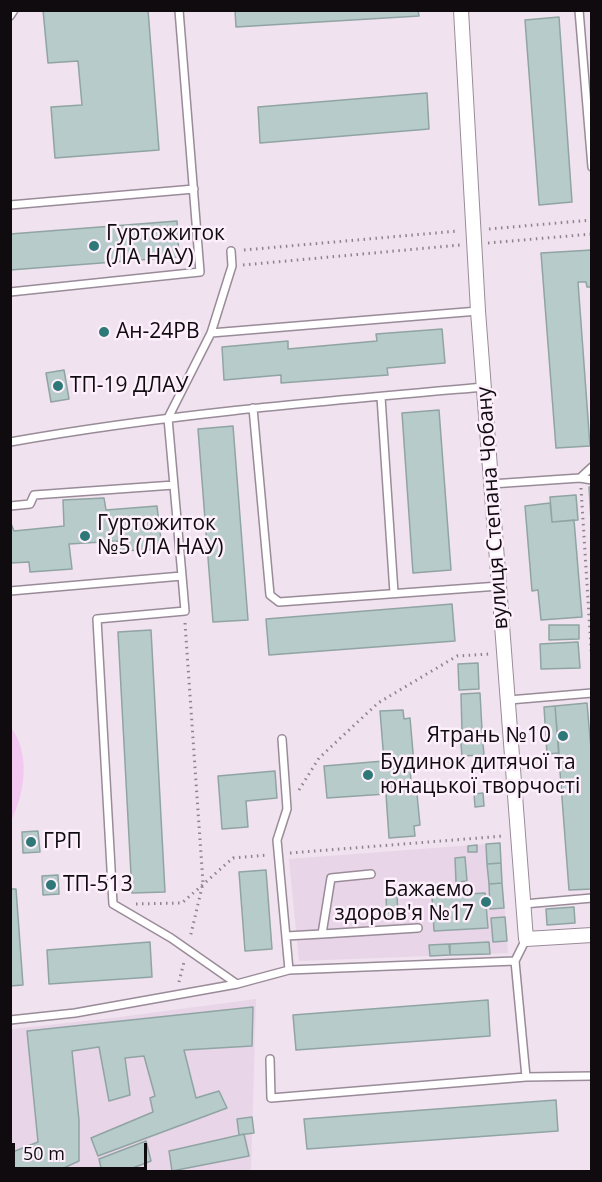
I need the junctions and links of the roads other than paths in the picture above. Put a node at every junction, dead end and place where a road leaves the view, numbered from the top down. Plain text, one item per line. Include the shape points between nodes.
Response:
1 (14, 10) edge
2 (179, 10) edge
3 (461, 10) edge
4 (579, 10) edge
5 (10, 16) edge
6 (591, 167) edge
7 (194, 189) junction
8 (10, 205) edge
9 (231, 251) road end
10 (10, 292) edge
11 (478, 311) junction
12 (211, 333) junction
13 (484, 387) junction
14 (381, 397) junction
15 (253, 408) junction
16 (168, 418) junction
17 (10, 442) edge
18 (591, 467) edge
19 (580, 478) junction
20 (591, 480) edge
21 (491, 484) junction
22 (174, 485) junction
23 (10, 506) edge
24 (182, 576) junction
25 (499, 586) junction
26 (10, 591) edge
27 (394, 593) junction
28 (591, 693) edge
29 (509, 700) junction
30 (282, 739) dead end
31 (371, 874) dead end
32 (591, 898) edge
33 (524, 904) junction
34 (418, 928) dead end
35 (322, 934) junction
36 (591, 935) edge
37 (286, 936) junction
38 (526, 939) junction
39 (515, 961) junction
40 (289, 970) junction
41 (237, 984) junction
42 (10, 1020) edge
43 (270, 1059) dead end
44 (591, 1076) edge
45 (526, 1077) junction

1 - 5 lane
2 - 7 lane
3 - 11 street, вулиця Степана Чобану
4 - 6 lane
7 - 8 lane
7 - 10 lane via 200,272
9 - 12 lane via 232,266
11 - 12 lane
11 - 13 street, вулиця Степана Чобану
12 - 16 lane
13 - 14 lane
13 - 21 street, вулиця Степана Чобану
14 - 15 lane
14 - 27 lane
15 - 16 lane
15 - 27 lane via 270,595 279,602
16 - 17 lane
16 - 22 lane
18 - 19 lane
19 - 20 lane
19 - 21 lane
21 - 25 street, вулиця Степана Чобану
22 - 23 lane via 34,495 30,504
22 - 24 lane
24 - 26 lane
24 - 41 lane via 185,611 97,619 113,904
25 - 27 lane
25 - 29 street, вулиця Степана Чобану
28 - 29 lane
29 - 33 street, вулиця Степана Чобану
30 - 37 lane via 287,809 277,840
31 - 35 lane via 332,878
32 - 33 lane
33 - 38 street, вулиця Степана Чобану
34 - 35 lane
35 - 37 lane
36 - 38 street
37 - 40 lane
38 - 39 lane
39 - 40 lane
39 - 45 lane
40 - 41 lane
41 - 42 lane via 75,1013
43 - 45 lane via 271,1098
44 - 45 lane

